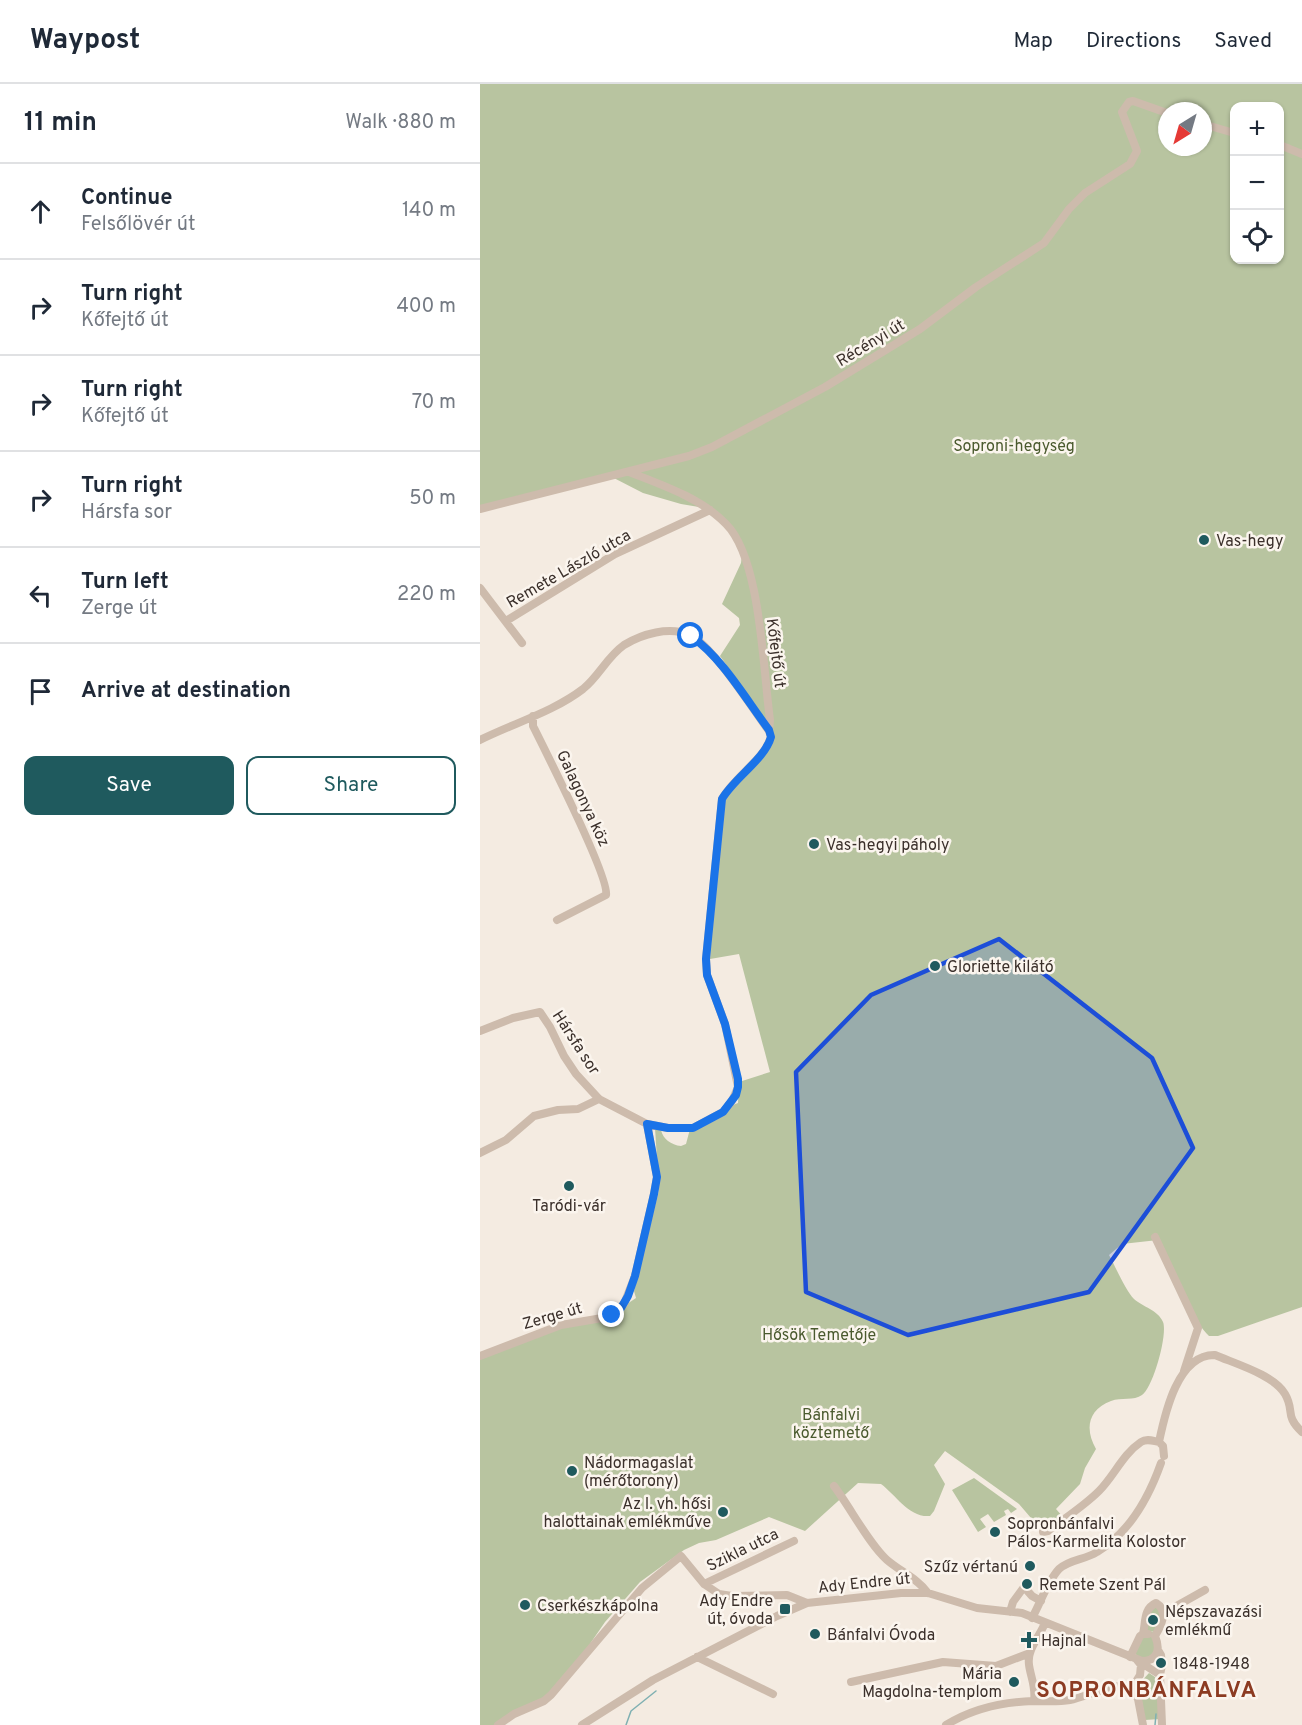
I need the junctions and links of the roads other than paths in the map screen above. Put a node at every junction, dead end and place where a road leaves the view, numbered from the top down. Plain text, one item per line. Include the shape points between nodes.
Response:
1 (1158, 110) edge
2 (1212, 127) edge
3 (1230, 132) edge
4 (1284, 147) edge
5 (1302, 154) edge
6 (629, 472) junction
7 (480, 510) edge
8 (710, 510) junction
9 (480, 588) edge
10 (506, 621) junction
11 (522, 643) dead end
12 (532, 716) junction
13 (769, 730) junction
14 (480, 740) edge
15 (557, 920) dead end
16 (480, 1031) edge
17 (599, 1099) junction
18 (647, 1124) junction
19 (676, 1129) joint
20 (480, 1153) edge
21 (1155, 1237) dead end
22 (480, 1356) edge
23 (1184, 1371) junction
24 (1302, 1432) edge
25 (1159, 1442) junction
26 (834, 1486) dead end
27 (1043, 1533) dead end
28 (794, 1541) dead end
29 (704, 1584) junction
30 (1205, 1590) dead end
31 (928, 1593) junction
32 (1041, 1601) junction
33 (807, 1603) junction
34 (1010, 1612) junction
35 (1164, 1613) junction
36 (1032, 1618) junction
37 (1045, 1623) junction
38 (1143, 1634) junction
39 (1155, 1636) junction
40 (1030, 1653) junction
41 (697, 1657) junction
42 (1153, 1658) junction
43 (1133, 1659) junction
44 (1140, 1675) junction
45 (1160, 1676) junction
46 (851, 1682) dead end
47 (1132, 1688) junction
48 (773, 1694) dead end
49 (1034, 1701) junction
50 (498, 1725) edge
51 (582, 1725) edge
52 (946, 1725) edge
53 (1143, 1725) edge
54 (1162, 1725) edge

1 - 6 street, Récényi út via 1129,102 1122,112 1137,151 1130,164 1085,193 1044,243 976,286 920,329 825,387 712,447
2 - 3 street
4 - 5 street
6 - 7 street, Récényi út
6 - 8 street, Kőfejtő út
8 - 10 street, Remete László utca via 615,554
8 - 13 street, Kőfejtő út via 727,525 746,556 760,626
9 - 10 street
10 - 11 street
12 - 13 street via 582,689 623,646 648,635 677,632 691,636 711,654
12 - 14 street
12 - 15 street, Galagonya köz via 607,893
13 - 19 street, Kőfejtő út via 770,741 722,799 706,959 738,1087 723,1112 693,1128
16 - 17 street, Hársfa sor via 540,1012 576,1074
17 - 18 street, Hársfa sor
17 - 20 street via 578,1108 534,1116 506,1140
18 - 19 street, Hársfa sor
18 - 22 street, Zerge út via 657,1177 635,1276 624,1304 608,1317 561,1325
21 - 23 street via 1198,1328
23 - 24 street via 1203,1356 1215,1355 1273,1380 1282,1388 1291,1420
23 - 25 street
25 - 27 street via 1140,1443 1100,1490
25 - 32 street via 1163,1446 1162,1460 1148,1496 1134,1516 1095,1554 1061,1568
26 - 31 street via 878,1550
28 - 29 street, Szikla utca
29 - 33 street, Szikla utca via 723,1595 787,1595
29 - 50 street, Szikla utca via 681,1556 642,1588 551,1695
30 - 35 street
31 - 33 street, Ady Endre út
31 - 34 street, Ady Endre út via 977,1608
32 - 34 street via 1024,1587
32 - 36 street
33 - 41 street, Ady Endre út
34 - 36 street, Ady Endre út
35 - 38 street via 1156,1603 1150,1607
35 - 39 street
36 - 37 street, Ady Endre út
37 - 40 street
37 - 43 street, Ady Endre út
38 - 39 street
38 - 43 street
39 - 42 street
40 - 46 street via 996,1666 943,1662
40 - 49 street via 1029,1667 1036,1688
41 - 48 street
41 - 51 street, Ady Endre út
42 - 43 street, Ady Endre út
42 - 44 street
42 - 45 street, Ady Endre út
42 - 45 street via 1161,1655
43 - 44 street via 1141,1665
44 - 47 street
45 - 54 street
47 - 49 street via 1125,1685 1071,1700
47 - 53 street
49 - 52 street via 978,1709

